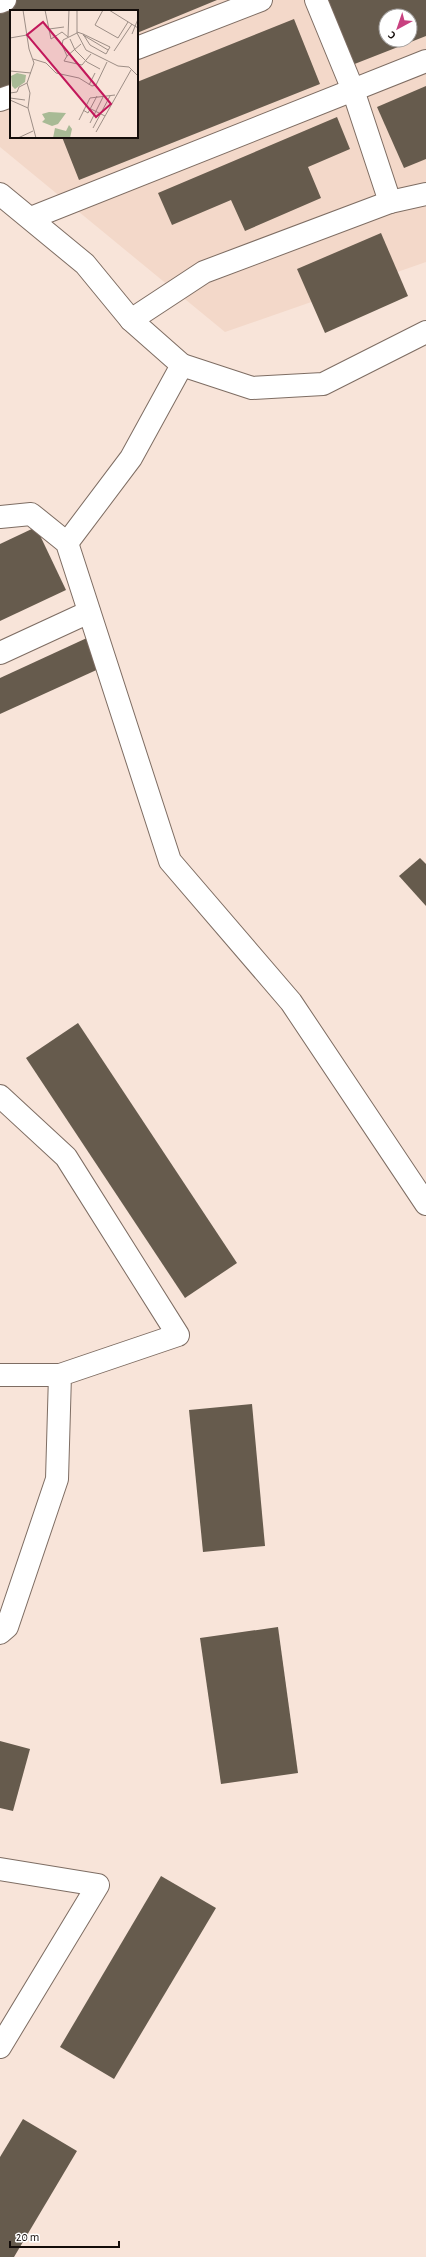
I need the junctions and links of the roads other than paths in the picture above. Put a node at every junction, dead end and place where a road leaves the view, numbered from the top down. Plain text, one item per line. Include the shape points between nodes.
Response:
1 (5, 0) edge
2 (261, 0) edge
3 (316, 0) edge
4 (0, 2) edge
5 (138, 48) edge
6 (426, 61) edge
7 (353, 90) junction
8 (10, 96) edge
9 (0, 100) edge
10 (0, 194) edge
11 (426, 194) edge
12 (390, 202) junction
13 (31, 218) junction
14 (131, 320) junction
15 (426, 332) edge
16 (182, 365) junction
17 (0, 517) edge
18 (67, 543) junction
19 (90, 612) junction
20 (0, 652) edge
21 (0, 1096) edge
22 (426, 1204) edge
23 (0, 1375) edge
24 (60, 1375) junction
25 (0, 1633) edge
26 (0, 1869) edge
27 (0, 2046) edge

1 - 4 lane
2 - 5 lane
3 - 7 lane
6 - 7 lane
7 - 12 lane
7 - 13 lane
8 - 9 lane
10 - 13 lane
11 - 12 lane
12 - 14 lane via 204,272
13 - 14 lane via 85,264
14 - 16 lane
15 - 16 lane via 323,384 252,388
16 - 18 lane via 131,458
17 - 18 lane via 31,514
18 - 19 lane
19 - 20 lane
19 - 22 lane via 170,861 291,1002
21 - 24 lane via 66,1157 178,1335
23 - 24 lane
24 - 25 lane via 57,1479 7,1627
26 - 27 lane via 98,1885

